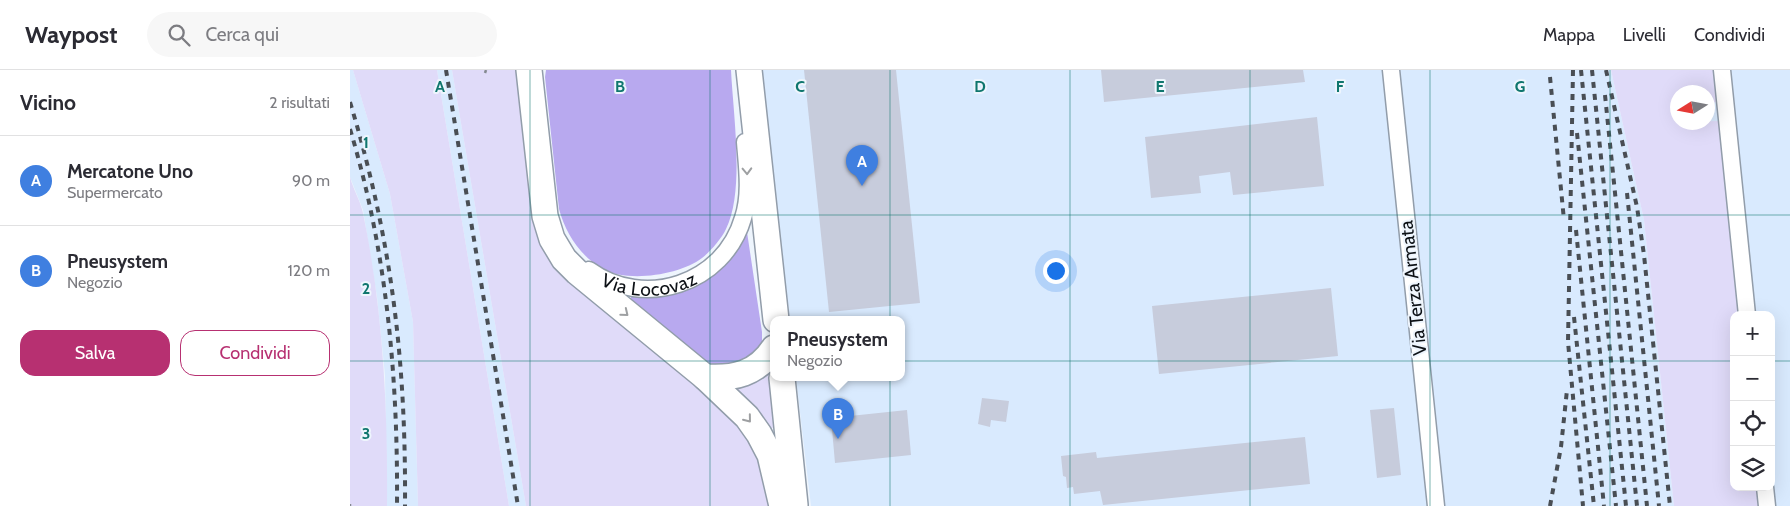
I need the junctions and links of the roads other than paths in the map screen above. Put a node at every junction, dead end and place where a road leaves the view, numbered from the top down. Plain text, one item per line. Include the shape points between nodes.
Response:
1 (528, 70) edge
2 (538, 70) edge
3 (1391, 70) edge
4 (1722, 70) edge
5 (750, 74) edge
6 (1747, 311) edge
7 (776, 316) edge
8 (770, 355) edge
9 (705, 377) junction
10 (782, 381) edge
11 (1765, 491) edge
12 (782, 506) edge
13 (796, 506) edge
14 (1436, 506) edge
15 (1767, 506) edge

1 -> 9 main road, Via Locovaz via 545,216 564,259 593,287
5 -> 2 street, Via Locovaz via 743,111 748,198 743,220 722,257 704,274 686,283 644,290 599,278 572,254 556,225
3 - 14 street, Via Terza Armata
4 - 6 street
5 - 7 main road
8 - 9 main road via 754,370 743,375
9 -> 12 main road, Via Locovaz via 732,401 759,434 770,455
10 - 13 main road
11 - 15 street

